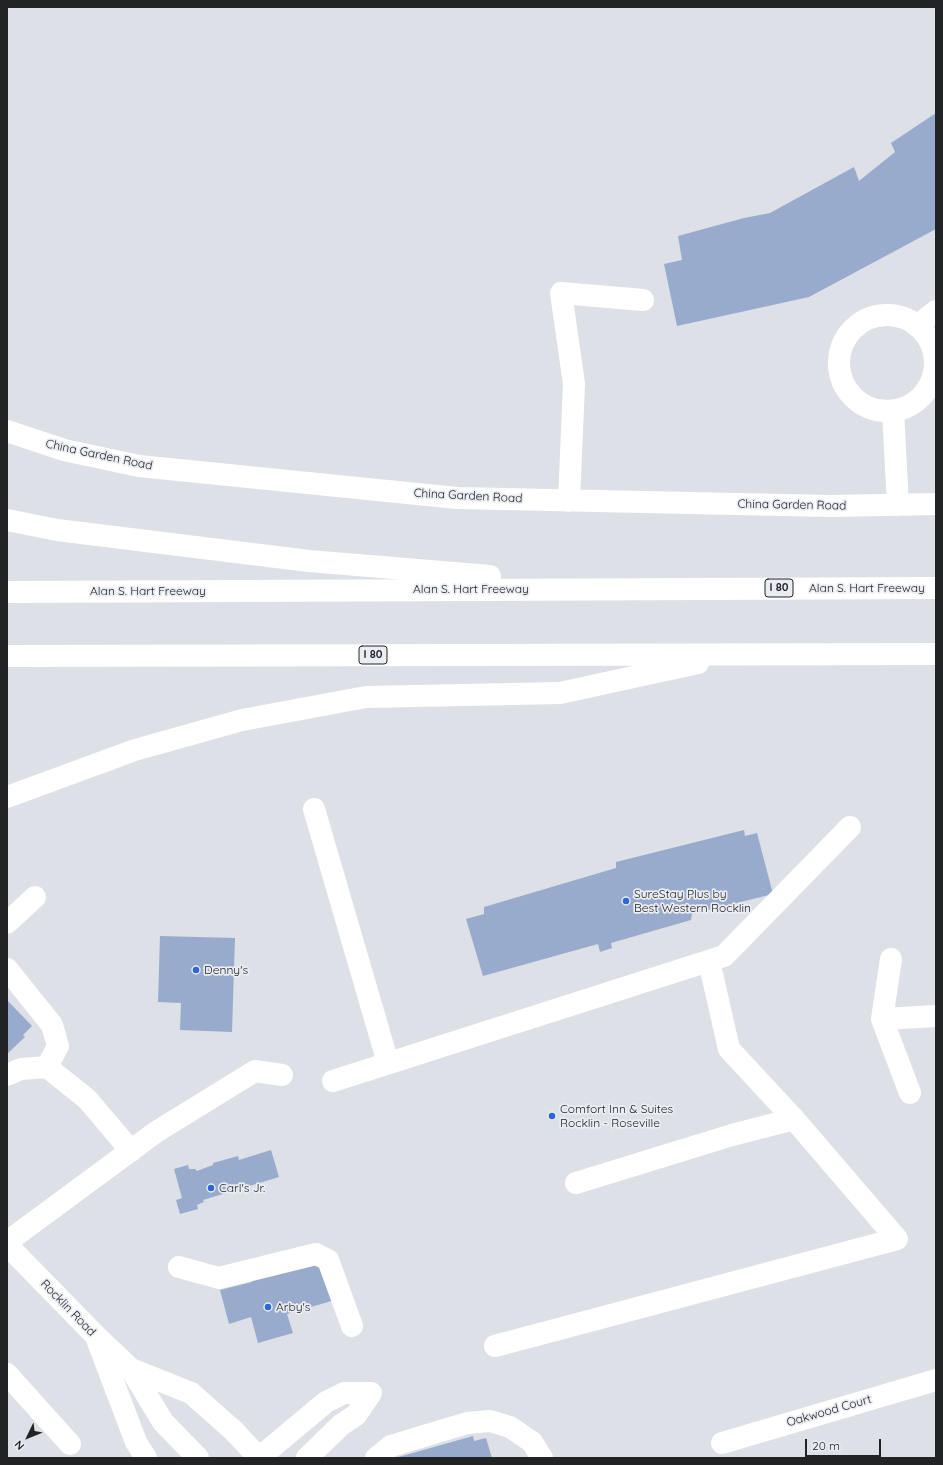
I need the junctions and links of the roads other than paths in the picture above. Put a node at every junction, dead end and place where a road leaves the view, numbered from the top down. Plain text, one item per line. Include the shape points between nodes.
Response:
1 (643, 300) dead end
2 (936, 311) edge
3 (918, 325) junction
4 (893, 411) junction
5 (7, 431) edge
6 (569, 501) junction
7 (936, 504) edge
8 (898, 505) junction
9 (7, 520) edge
10 (622, 588) junction
11 (936, 588) edge
12 (7, 592) edge
13 (738, 654) junction
14 (936, 654) edge
15 (7, 656) edge
16 (7, 797) edge
17 (314, 809) dead end
18 (850, 827) dead end
19 (35, 898) dead end
20 (7, 923) edge
21 (891, 959) dead end
22 (708, 961) junction
23 (7, 969) edge
24 (936, 1016) edge
25 (882, 1019) junction
26 (388, 1063) junction
27 (47, 1067) junction
28 (282, 1074) dead end
29 (7, 1075) edge
30 (333, 1081) dead end
31 (910, 1093) dead end
32 (794, 1119) junction
33 (131, 1151) junction
34 (576, 1183) dead end
35 (7, 1242) edge
36 (7, 1245) edge
37 (178, 1267) dead end
38 (352, 1326) dead end
39 (97, 1337) junction
40 (495, 1346) dead end
41 (131, 1369) junction
42 (7, 1374) edge
43 (936, 1380) edge
44 (722, 1443) dead end
45 (70, 1444) dead end
46 (146, 1458) edge
47 (198, 1458) edge
48 (259, 1458) edge
49 (307, 1458) edge
50 (376, 1458) edge
51 (542, 1458) edge

1 - 6 main road via 562,293 574,384
2 - 3 main road
3 - 4 main road via 930,340 936,358 934,376 925,393 916,401
3 - 4 main road via 901,316 882,314 864,320 850,332 841,349 840,368 849,391 857,400 874,409
4 - 8 main road
5 - 6 main road, China Garden Road via 64,450 139,466 457,498
6 - 8 main road, China Garden Road
7 - 8 main road, China Garden Road
9 - 10 main road via 56,530 309,561
10 - 11 main road, Alan S. Hart Freeway / I 80
10 - 12 main road, Alan S. Hart Freeway / I 80
13 - 14 main road, I 80
13 - 15 main road, I 80
13 - 16 main road via 560,693 366,697 242,720 135,750
17 - 26 main road
18 - 22 main road via 724,956
19 - 20 main road
21 - 25 main road
22 - 26 main road
22 - 32 main road via 729,1049
23 - 27 main road via 52,1026 58,1046
24 - 25 main road
25 - 31 main road
26 - 30 main road
27 - 29 main road via 21,1069
27 - 33 main road via 88,1099
28 - 33 main road via 255,1071 156,1132
32 - 34 main road via 732,1135
32 - 40 main road via 897,1239
33 - 35 main road
36 - 39 main road, Rocklin Road
37 - 38 main road via 219,1278 316,1254 328,1260
39 - 41 main road, Rocklin Road
39 - 46 main road via 136,1442
41 - 47 main road, Rocklin Road via 163,1422
41 - 48 main road, Rocklin Road via 191,1393 234,1431
42 - 45 main road
43 - 44 main road, Oakwood Court
48 - 49 main road via 326,1402 344,1393 371,1393 356,1415 341,1425
50 - 51 main road via 390,1446 467,1423 490,1421 510,1427 532,1442

